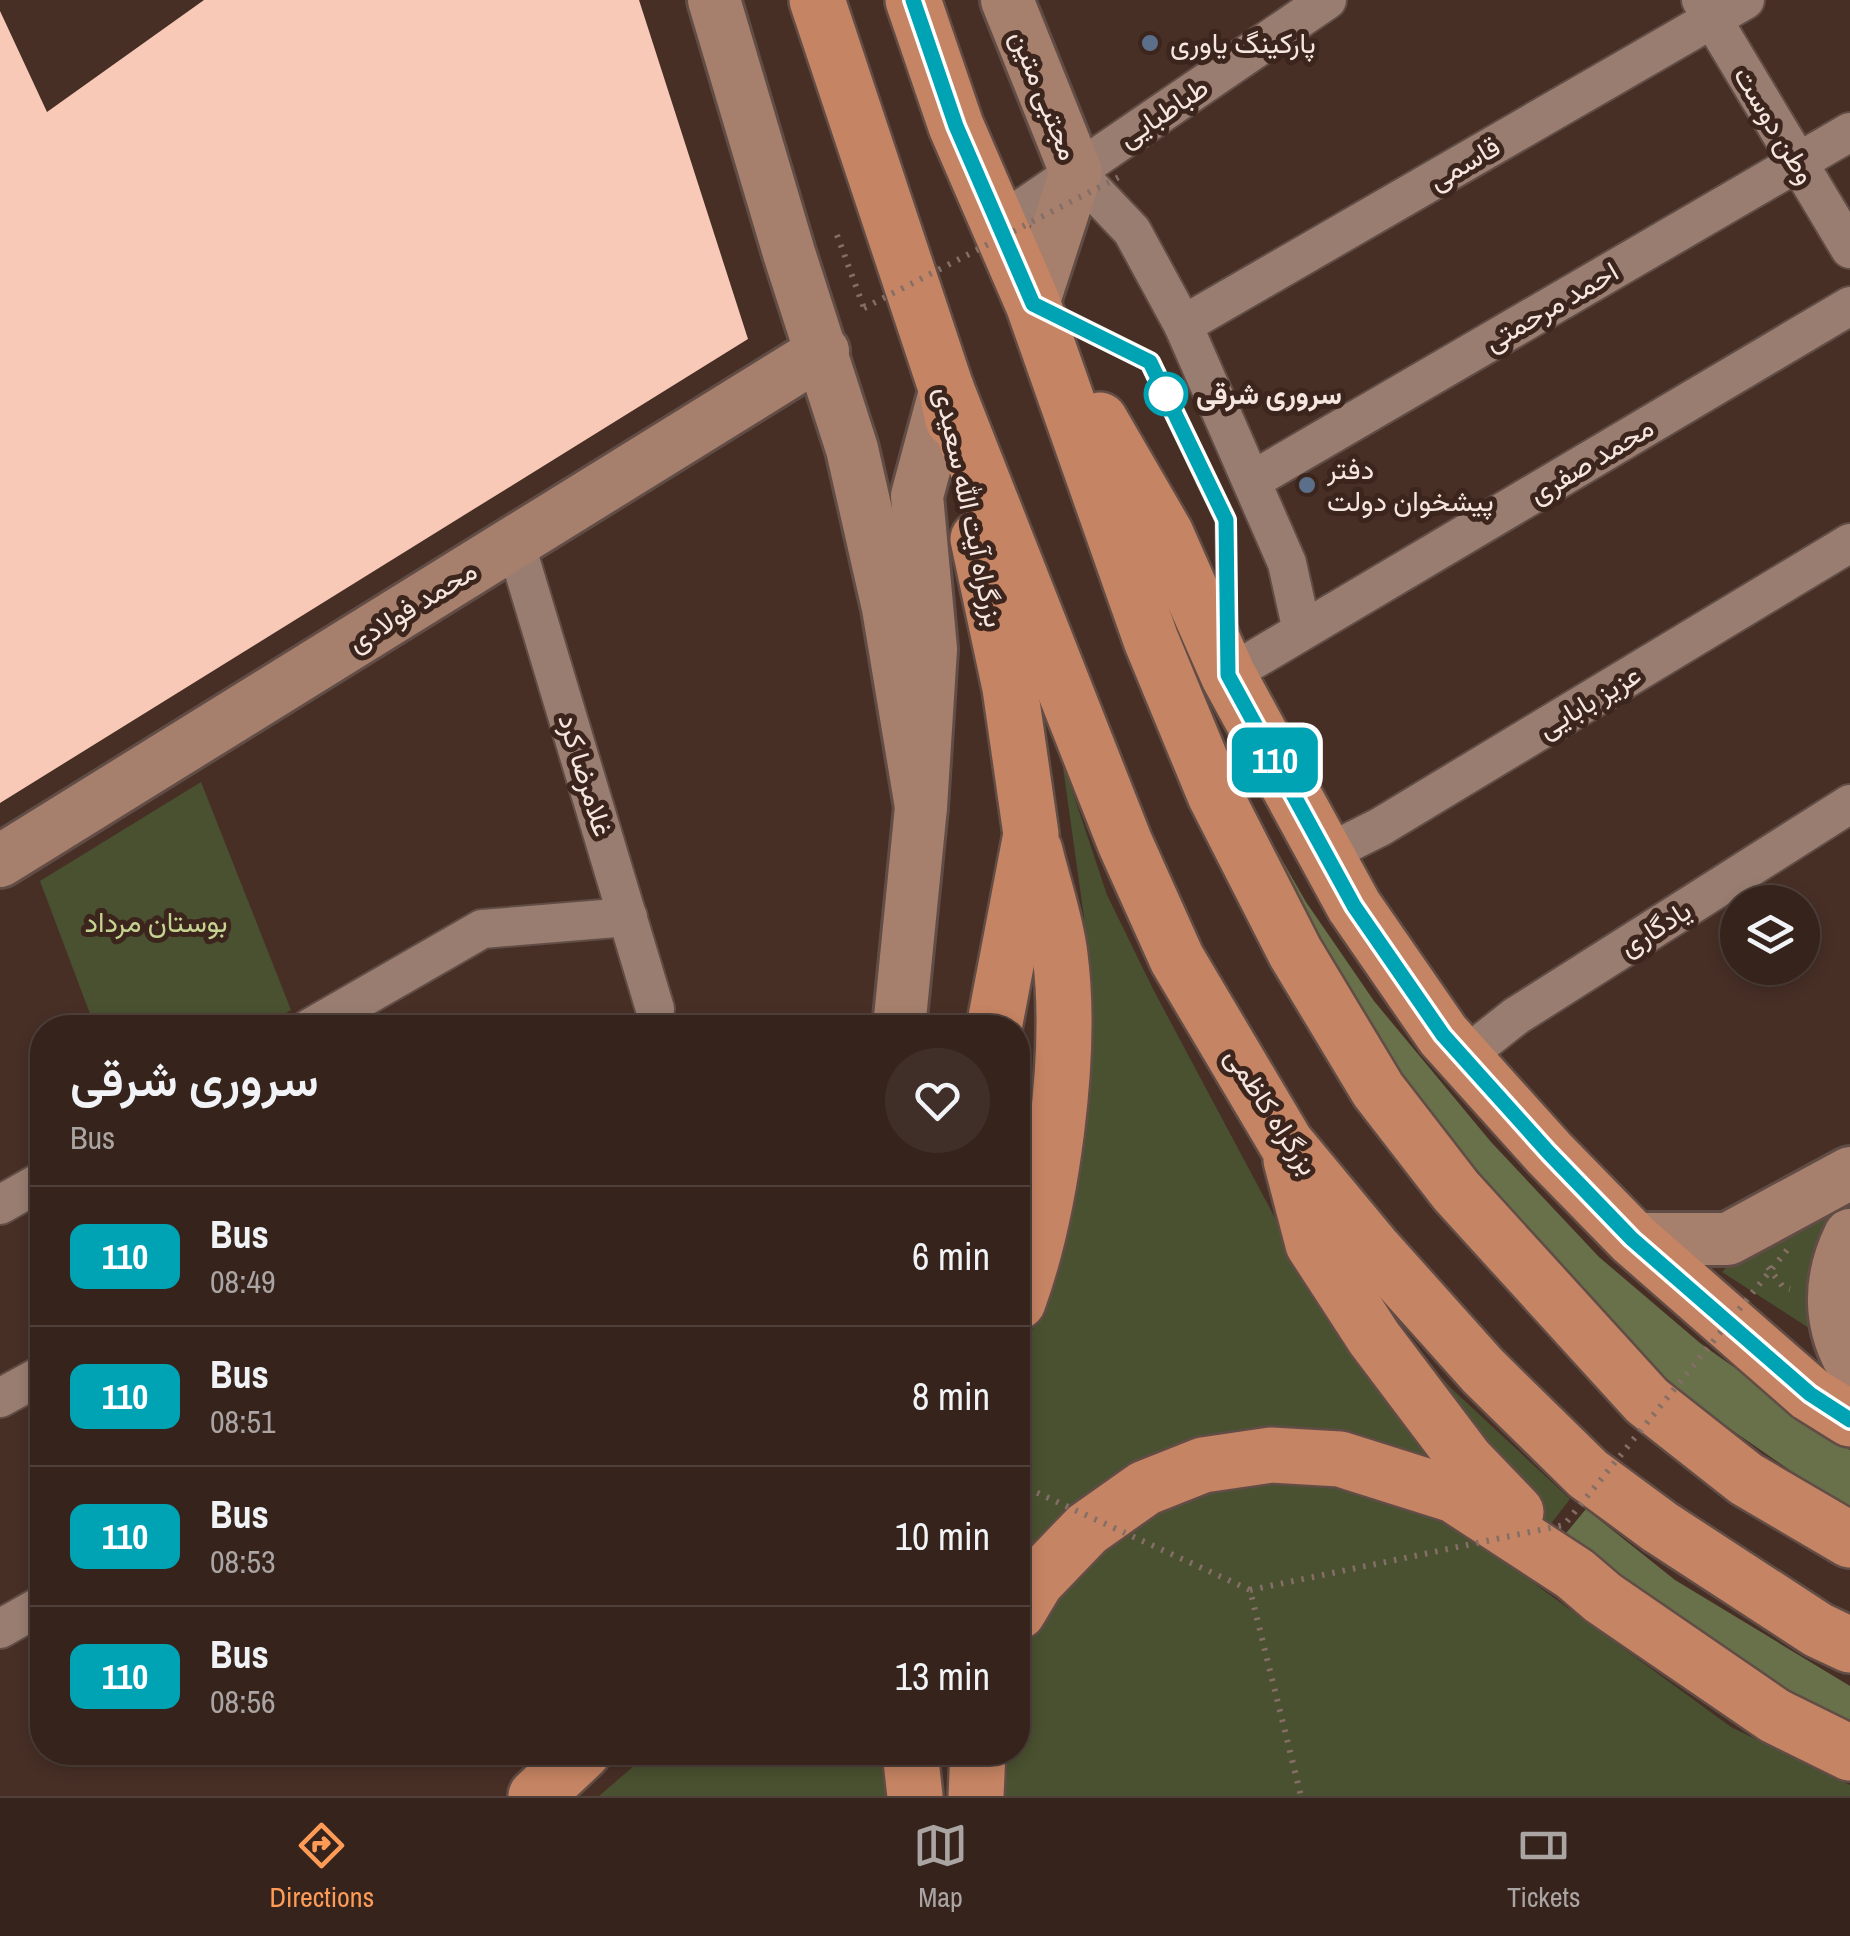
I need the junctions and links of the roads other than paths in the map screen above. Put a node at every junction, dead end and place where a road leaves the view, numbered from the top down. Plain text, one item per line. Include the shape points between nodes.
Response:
1 (714, 0) edge
2 (818, 0) edge
3 (912, 0) edge
4 (1006, 0) edge
5 (1327, 0) edge
6 (1719, 6) edge
7 (1850, 132) edge
8 (1796, 162) junction
9 (1098, 174) junction
10 (999, 224) junction
11 (1850, 248) edge
12 (1033, 304) junction
13 (1850, 306) edge
14 (1183, 324) junction
15 (823, 351) junction
16 (946, 388) junction
17 (1253, 480) junction
18 (515, 542) junction
19 (1850, 543) edge
20 (1302, 630) junction
21 (1228, 675) junction
22 (1850, 804) edge
23 (921, 808) junction
24 (1031, 834) junction
25 (1326, 854) junction
26 (0, 861) edge
27 (628, 917) junction
28 (656, 1009) dead end
29 (333, 1015) edge
30 (901, 1015) edge
31 (996, 1015) edge
32 (1464, 1058) junction
33 (1286, 1143) junction
34 (1850, 1172) edge
35 (30, 1188) edge
36 (0, 1205) edge
37 (1850, 1235) edge
38 (1632, 1239) junction
39 (1030, 1268) edge
40 (1850, 1361) edge
41 (30, 1382) edge
42 (0, 1398) edge
43 (1850, 1420) edge
44 (1850, 1540) edge
45 (1575, 1574) junction
46 (1030, 1592) edge
47 (30, 1612) edge
48 (0, 1629) edge
49 (1850, 1645) edge
50 (1850, 1754) edge
51 (569, 1765) edge
52 (911, 1765) edge
53 (977, 1765) edge
54 (536, 1796) edge
55 (915, 1796) edge
56 (976, 1796) edge

1 - 15 street
2 - 16 highway, بزرگراه آیت الله سعیدی
3 - 10 highway
4 - 9 street, مجتبی متین
5 - 9 street, طباطبایی
6 - 8 street, وطن دوست
6 - 14 street, قاسمی
7 - 8 street, احمد مرحمتی
8 - 11 street, وطن دوست
8 - 17 street, احمد مرحمتی
9 - 10 street, طباطبایی
9 - 12 street, مجتبی متین
9 - 14 street
10 - 12 highway
12 - 21 highway via 1166,534
12 - 21 lane via 1150,362 1226,520
12 - 44 highway via 1151,640 1216,794 1295,952 1378,1090 1456,1191 1647,1401 1746,1479
13 - 20 street, محمد صفری
14 - 17 street
15 - 18 street, محمد فولادی
15 - 23 street via 888,608
16 - 23 street via 917,496 931,648
16 - 24 highway, بزرگراه آیت الله سعیدی via 1010,688
16 - 33 highway, بزرگراه کاظمی via 1177,959
17 - 20 street via 1287,563
18 - 26 street, محمد فولادی
18 - 27 street, غلامرضا کرد
19 - 25 street, عزیز بابایی
20 - 21 street, محمد صفری
21 - 25 highway
22 - 32 street, یادگاری via 1516,1016
23 - 30 street
24 - 31 highway, بزرگراه آیت الله سعیدی
24 - 39 highway via 1060,954 1064,1060
25 - 32 highway via 1365,922
27 - 28 street, غلامرضا کرد
27 - 29 street via 482,929
32 - 38 highway
33 - 45 highway via 1313,1244 1374,1338 1466,1460
33 - 49 highway, بزرگراه کاظمی via 1482,1371 1588,1474 1660,1528
34 - 38 street via 1728,1240
35 - 36 street
37 - 40 street via 1832,1300
38 - 43 highway via 1810,1394
41 - 42 street
45 - 46 highway via 1454,1495 1340,1459 1271,1456 1203,1465 1144,1488 1087,1529
45 - 50 highway via 1775,1716
47 - 48 street
51 - 54 highway
52 - 55 highway
53 - 56 highway

